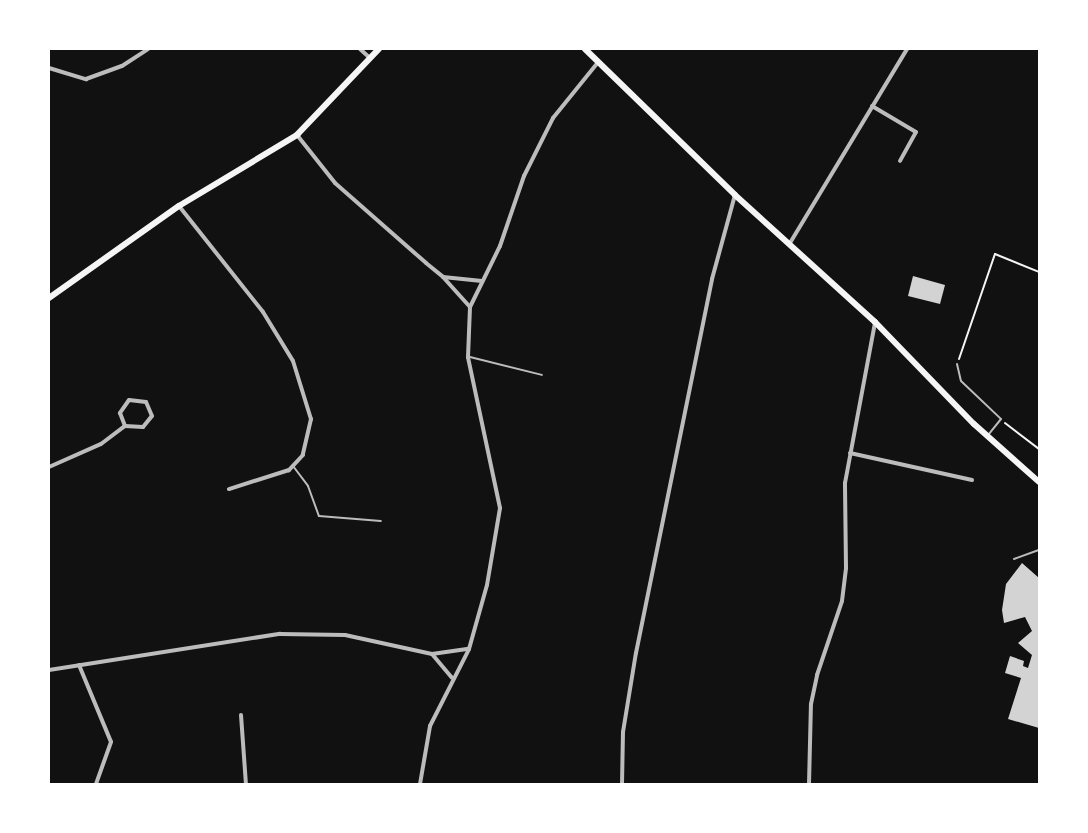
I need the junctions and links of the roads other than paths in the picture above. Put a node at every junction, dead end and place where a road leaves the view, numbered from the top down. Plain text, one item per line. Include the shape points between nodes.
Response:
1 (148, 49) edge
2 (360, 49) edge
3 (379, 49) edge
4 (585, 49) edge
5 (907, 49) edge
6 (370, 58) junction
7 (599, 61) junction
8 (49, 68) edge
9 (872, 106) junction
10 (297, 135) junction
11 (900, 161) dead end
12 (735, 195) junction
13 (179, 206) junction
14 (790, 243) junction
15 (444, 277) junction
16 (482, 281) junction
17 (49, 298) edge
18 (470, 307) junction
19 (875, 322) junction
20 (468, 357) junction
21 (957, 364) road end
22 (542, 375) dead end
23 (125, 426) junction
24 (988, 436) junction
25 (850, 453) junction
26 (293, 466) junction
27 (49, 467) edge
28 (972, 480) dead end
29 (1039, 482) edge
30 (229, 489) dead end
31 (381, 521) dead end
32 (1039, 550) edge
33 (1014, 559) dead end
34 (469, 648) junction
35 (432, 654) junction
36 (79, 665) junction
37 (49, 670) edge
38 (452, 678) junction
39 (241, 715) dead end
40 (96, 784) edge
41 (246, 784) edge
42 (420, 784) edge
43 (622, 784) edge
44 (809, 784) edge

1 - 8 street via 122,66 86,79
2 - 6 street
3 - 6 main road
4 - 7 main road
5 - 9 street
6 - 10 main road
7 - 12 main road
7 - 16 street via 552,118 524,176 500,246
9 - 11 street via 916,132
9 - 14 street
10 - 13 main road
10 - 15 street via 335,183
12 - 14 main road
12 - 43 street via 712,279 636,653 623,732
13 - 17 main road
13 - 26 street via 263,312 293,361 312,419 303,455
14 - 19 main road
15 - 16 street
15 - 18 street
16 - 18 street
18 - 20 street
19 - 24 main road
19 - 25 street
20 - 22 lane
20 - 34 street via 500,508 487,585
21 - 24 lane via 961,381 1001,419
23 - 23 street via 120,413 129,400 146,402 152,416 143,427
23 - 27 street via 101,444
24 - 29 main road via 1018,467
25 - 28 street
25 - 44 street via 844,509 846,568 842,601 817,675 811,704
26 - 30 street via 258,482
26 - 31 lane via 308,486 318,516
32 - 33 lane
34 - 35 street
34 - 38 street
35 - 36 street via 345,635 280,634
35 - 38 street
36 - 37 street
36 - 40 street via 111,742
38 - 42 street via 430,726
39 - 41 street

